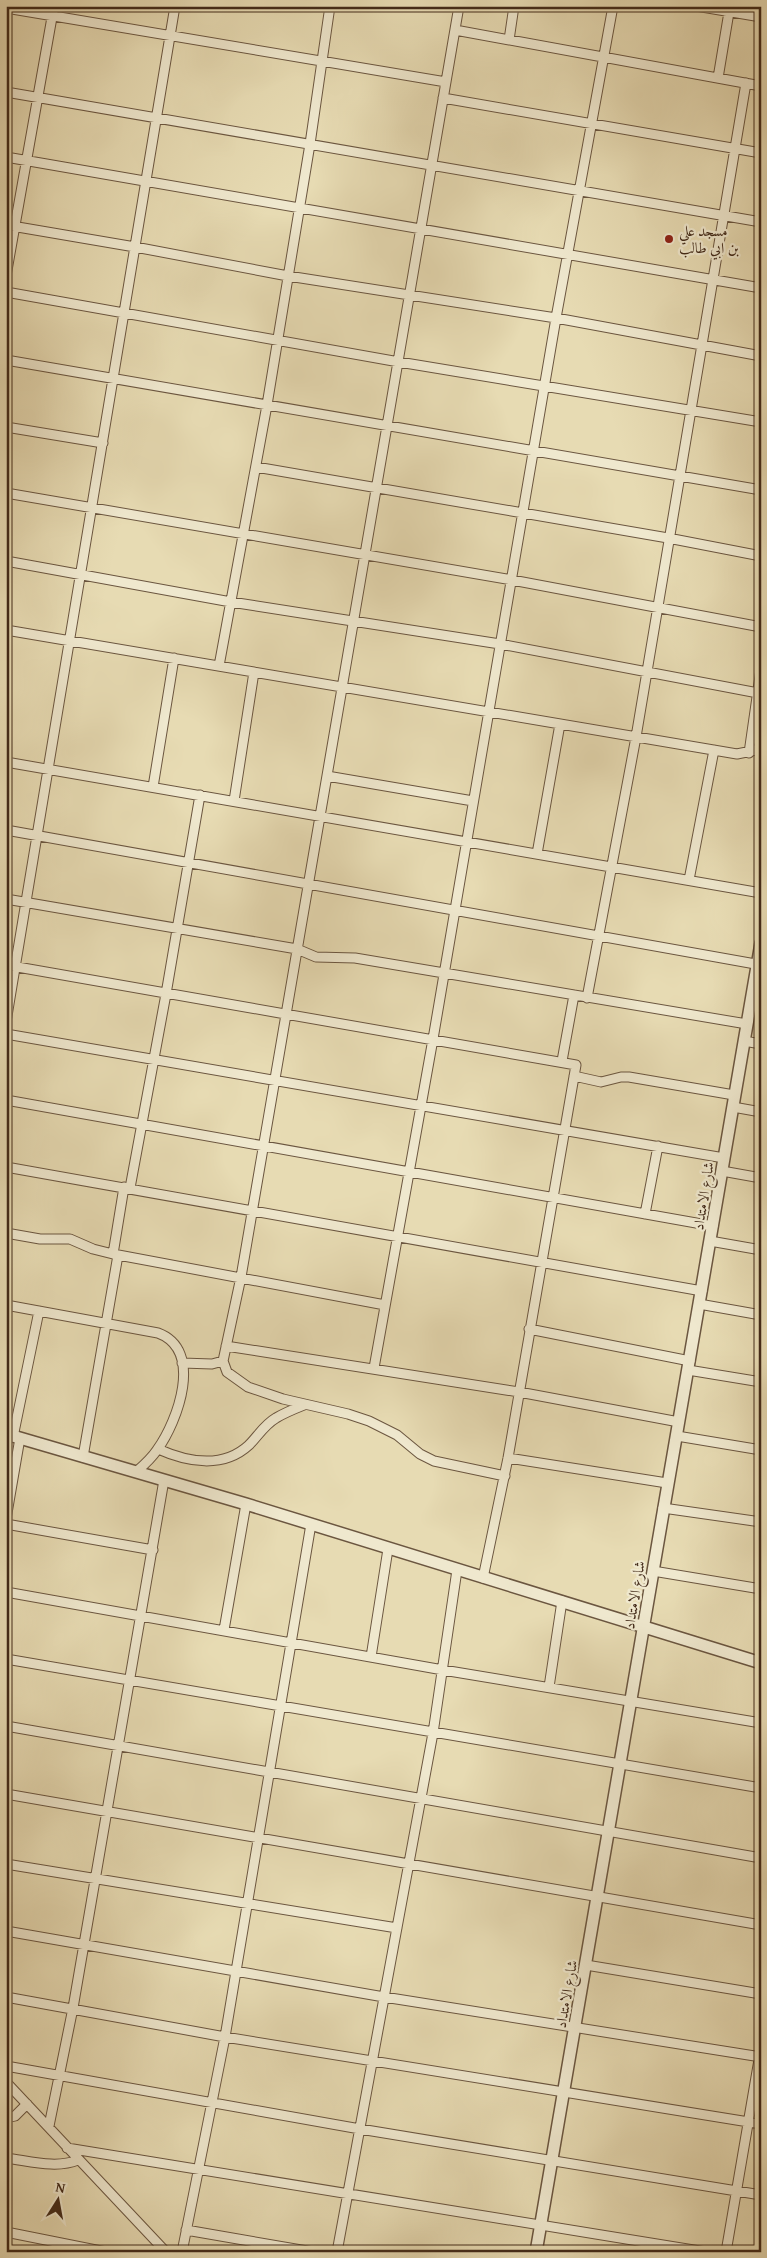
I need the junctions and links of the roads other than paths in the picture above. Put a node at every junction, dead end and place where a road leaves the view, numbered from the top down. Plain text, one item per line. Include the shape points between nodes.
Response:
1 (175, 6) edge
2 (330, 6) edge
3 (459, 6) edge
4 (514, 6) edge
5 (613, 6) edge
6 (696, 6) edge
7 (6, 8) edge
8 (730, 9) edge
9 (53, 11) edge
10 (761, 17) edge
11 (455, 30) junction
12 (170, 35) junction
13 (509, 40) junction
14 (604, 58) junction
15 (323, 60) junction
16 (718, 78) junction
17 (446, 82) junction
18 (746, 83) junction
19 (761, 86) edge
20 (6, 92) edge
21 (37, 96) junction
22 (443, 98) junction
23 (157, 117) junction
24 (591, 125) junction
25 (310, 144) junction
26 (735, 149) junction
27 (761, 153) edge
28 (6, 157) edge
29 (26, 161) junction
30 (432, 165) junction
31 (146, 182) junction
32 (580, 192) junction
33 (299, 208) junction
34 (724, 216) junction
35 (761, 222) edge
36 (11, 226) edge
37 (421, 229) junction
38 (135, 247) junction
39 (568, 253) junction
40 (6, 276) edge
41 (288, 276) junction
42 (713, 279) junction
43 (761, 288) edge
44 (6, 292) edge
45 (410, 295) junction
46 (125, 312) junction
47 (556, 318) junction
48 (278, 340) junction
49 (702, 345) junction
50 (761, 356) edge
51 (6, 360) edge
52 (399, 362) junction
53 (114, 379) junction
54 (544, 385) junction
55 (267, 405) junction
56 (690, 409) junction
57 (761, 422) edge
58 (387, 426) junction
59 (6, 427) edge
60 (103, 443) junction
61 (534, 450) junction
62 (256, 467) junction
63 (680, 476) junction
64 (376, 489) junction
65 (761, 490) edge
66 (6, 494) edge
67 (92, 508) junction
68 (523, 513) junction
69 (244, 534) junction
70 (668, 538) junction
71 (365, 555) junction
72 (761, 556) edge
73 (6, 561) edge
74 (81, 574) junction
75 (512, 580) junction
76 (231, 602) junction
77 (657, 606) junction
78 (353, 621) junction
79 (761, 627) edge
80 (6, 630) edge
81 (71, 641) junction
82 (500, 644) junction
83 (174, 658) junction
84 (219, 666) junction
85 (761, 669) edge
86 (646, 671) junction
87 (254, 672) junction
88 (342, 687) junction
89 (758, 693) junction
90 (488, 712) junction
91 (560, 724) junction
92 (636, 737) junction
93 (761, 749) edge
94 (714, 750) junction
95 (749, 753) junction
96 (6, 762) edge
97 (49, 770) junction
98 (327, 776) junction
99 (153, 787) junction
100 (200, 795) junction
101 (234, 801) junction
102 (473, 801) junction
103 (320, 816) junction
104 (6, 830) edge
105 (38, 836) junction
106 (466, 842) junction
107 (537, 854) junction
108 (188, 861) junction
109 (612, 866) junction
110 (689, 880) junction
111 (308, 883) junction
112 (761, 893) edge
113 (6, 899) edge
114 (27, 902) junction
115 (455, 910) junction
116 (176, 927) junction
117 (599, 936) junction
118 (761, 943) edge
119 (297, 949) junction
120 (759, 965) edge
121 (11, 966) edge
122 (444, 974) junction
123 (166, 994) junction
124 (574, 995) junction
125 (587, 998) junction
126 (286, 1014) junction
127 (6, 1022) edge
128 (747, 1024) junction
129 (6, 1034) edge
130 (433, 1039) junction
131 (744, 1041) junction
132 (761, 1044) edge
133 (153, 1059) junction
134 (562, 1061) junction
135 (574, 1076) junction
136 (274, 1080) junction
137 (734, 1095) junction
138 (6, 1100) edge
139 (421, 1106) junction
140 (733, 1107) junction
141 (761, 1112) edge
142 (141, 1124) junction
143 (564, 1129) junction
144 (658, 1146) junction
145 (263, 1147) junction
146 (724, 1158) junction
147 (6, 1167) edge
148 (722, 1171) junction
149 (409, 1173) junction
150 (761, 1178) edge
151 (127, 1187) junction
152 (553, 1196) junction
153 (252, 1210) junction
154 (645, 1214) junction
155 (713, 1226) junction
156 (6, 1233) edge
157 (398, 1237) junction
158 (710, 1241) junction
159 (761, 1250) edge
160 (116, 1254) junction
161 (542, 1263) junction
162 (241, 1277) junction
163 (702, 1291) junction
164 (699, 1304) junction
165 (6, 1305) edge
166 (385, 1305) junction
167 (39, 1311) junction
168 (761, 1315) edge
169 (106, 1323) junction
170 (529, 1329) junction
171 (226, 1346) junction
172 (223, 1361) junction
173 (182, 1363) junction
174 (689, 1366) junction
175 (374, 1368) junction
176 (761, 1382) edge
177 (519, 1392) junction
178 (304, 1405) junction
179 (679, 1422) junction
180 (13, 1436) edge
181 (677, 1436) junction
182 (158, 1449) junction
183 (761, 1450) edge
184 (83, 1457) junction
185 (508, 1458) junction
186 (136, 1472) junction
187 (505, 1476) junction
188 (164, 1480) junction
189 (667, 1483) junction
190 (246, 1504) junction
191 (663, 1508) junction
192 (6, 1518) edge
193 (761, 1522) edge
194 (6, 1524) edge
195 (311, 1524) junction
196 (388, 1549) junction
197 (153, 1550) junction
198 (457, 1570) junction
199 (653, 1571) junction
200 (483, 1578) junction
201 (761, 1589) edge
202 (6, 1592) edge
203 (562, 1601) junction
204 (142, 1615) junction
205 (644, 1625) junction
206 (224, 1630) junction
207 (293, 1643) junction
208 (371, 1657) junction
209 (6, 1659) edge
210 (761, 1663) edge
211 (443, 1670) junction
212 (129, 1680) junction
213 (549, 1687) junction
214 (631, 1701) junction
215 (282, 1706) junction
216 (761, 1723) edge
217 (6, 1726) edge
218 (433, 1733) junction
219 (119, 1745) junction
220 (620, 1766) junction
221 (271, 1771) junction
222 (761, 1788) edge
223 (6, 1794) edge
224 (421, 1798) junction
225 (107, 1810) junction
226 (608, 1832) junction
227 (259, 1837) junction
228 (761, 1858) edge
229 (409, 1863) junction
230 (6, 1864) edge
231 (96, 1878) junction
232 (598, 1897) junction
233 (247, 1904) junction
234 (761, 1925) edge
235 (397, 1928) junction
236 (6, 1931) edge
237 (84, 1944) junction
238 (586, 1965) junction
239 (236, 1970) junction
240 (761, 1994) edge
241 (6, 1997) edge
242 (384, 1997) junction
243 (74, 2008) junction
244 (574, 2029) junction
245 (225, 2037) junction
246 (761, 2048) edge
247 (760, 2057) edge
248 (373, 2062) junction
249 (6, 2066) edge
250 (60, 2076) junction
251 (6, 2082) edge
252 (564, 2092) junction
253 (212, 2102) junction
254 (27, 2104) junction
255 (6, 2118) edge
256 (749, 2122) junction
257 (761, 2124) edge
258 (48, 2126) junction
259 (360, 2129) junction
260 (67, 2148) junction
261 (6, 2158) edge
262 (553, 2159) junction
263 (78, 2160) junction
264 (198, 2168) junction
265 (737, 2191) junction
266 (348, 2194) junction
267 (761, 2195) edge
268 (541, 2224) junction
269 (186, 2230) junction
270 (6, 2232) edge
271 (106, 2252) edge
272 (166, 2252) edge
273 (182, 2252) edge
274 (314, 2252) edge
275 (337, 2252) edge
276 (536, 2252) edge
277 (706, 2252) edge
278 (726, 2252) edge

1 - 12 street
2 - 15 street
3 - 11 street
4 - 13 street
5 - 14 street
6 - 8 street
7 - 9 street
8 - 10 street
8 - 16 street
9 - 12 street
9 - 21 street
11 - 13 street
11 - 17 street
12 - 15 street
12 - 23 street
13 - 14 street
14 - 16 street
14 - 24 street
15 - 17 street
15 - 25 street
16 - 18 street
17 - 22 street
18 - 19 street
18 - 26 street
20 - 21 street
21 - 23 street
21 - 29 street
22 - 24 street
22 - 30 street
23 - 25 street
23 - 31 street
24 - 26 street
24 - 32 street
25 - 30 street
25 - 33 street
26 - 27 street
26 - 34 street
28 - 29 street
29 - 31 street
29 - 36 street
30 - 32 street
30 - 37 street
31 - 33 street
31 - 38 street
32 - 34 street
32 - 39 street
33 - 37 street
33 - 41 street
34 - 35 street
34 - 42 street
36 - 38 street
36 - 40 street
37 - 39 street
37 - 45 street
38 - 41 street
38 - 46 street
39 - 42 street
39 - 47 street
41 - 45 street
41 - 48 street
42 - 43 street
42 - 49 street
44 - 46 street
45 - 47 street
45 - 52 street
46 - 48 street
46 - 53 street
47 - 49 street
47 - 54 street
48 - 52 street
48 - 55 street
49 - 50 street
49 - 56 street
51 - 53 street
52 - 54 street
52 - 58 street
53 - 55 street
53 - 60 street
54 - 56 street
54 - 61 street
55 - 58 street
55 - 62 street
56 - 57 street
56 - 63 street
58 - 61 street
58 - 64 street
59 - 60 street
60 - 67 street
61 - 63 street
61 - 68 street
62 - 64 street
62 - 69 street
63 - 65 street
63 - 70 street
64 - 68 street
64 - 71 street
66 - 67 street
67 - 69 street
67 - 74 street
68 - 70 street
68 - 75 street
69 - 71 street
69 - 76 street
70 - 72 street
70 - 77 street
71 - 75 street
71 - 78 street
73 - 74 street
74 - 76 street
74 - 81 street
75 - 77 street
75 - 82 street
76 - 78 street
76 - 84 street
77 - 79 street
77 - 86 street
78 - 82 street
78 - 88 street
80 - 81 street
81 - 83 street
81 - 97 street
82 - 86 street
82 - 90 street
83 - 84 street
83 - 99 street
84 - 87 street
85 - 89 street
86 - 89 street
86 - 92 street
87 - 88 street
87 - 101 street
88 - 90 street
88 - 98 street
89 - 95 street
90 - 91 street
90 - 102 street
91 - 92 street
91 - 107 street
92 - 94 street
92 - 109 street
93 - 95 street
94 - 95 street
94 - 110 street
96 - 97 street
97 - 99 street
97 - 105 street
98 - 102 street
98 - 103 street
99 - 100 street
100 - 101 street
100 - 108 street
101 - 103 street
102 - 106 street
103 - 106 street
103 - 111 street
104 - 105 street
105 - 108 street
105 - 114 street
106 - 107 street
106 - 115 street
107 - 109 street
108 - 111 street
108 - 116 street
109 - 110 street
109 - 117 street
110 - 112 street
111 - 115 street
111 - 119 street
113 - 114 street
114 - 116 street
114 - 121 street
115 - 117 street
115 - 122 street
116 - 119 street
116 - 123 street
117 - 120 street
117 - 125 street
118 - 120 street, شارع الامتداد
119 - 122 street via 316,957 355,958
119 - 126 street
120 - 128 street, شارع الامتداد
121 - 123 street
121 - 127 street
122 - 124 street
122 - 130 street
123 - 126 street
123 - 133 street
124 - 125 street
124 - 134 street
125 - 128 street
126 - 130 street
126 - 136 street
128 - 131 street, شارع الامتداد
129 - 133 street
130 - 134 street
130 - 139 street
131 - 132 street
131 - 137 street, شارع الامتداد
133 - 136 street
133 - 142 street
134 - 135 street via 576,1065
135 - 137 street via 602,1082 629,1077
135 - 143 street
136 - 139 street
136 - 145 street
137 - 140 street, شارع الامتداد
138 - 142 street
139 - 143 street
139 - 149 street
140 - 141 street
140 - 146 street, شارع الامتداد
142 - 145 street
142 - 151 street
143 - 144 street
143 - 152 street
144 - 146 street
144 - 154 street
145 - 149 street
145 - 153 street
146 - 148 street, شارع الامتداد
147 - 151 street
148 - 150 street
148 - 155 street, شارع الامتداد
149 - 152 street
149 - 157 street
151 - 153 street
151 - 160 street
152 - 154 street
152 - 161 street
153 - 157 street
153 - 162 street
154 - 155 street
155 - 158 street, شارع الامتداد
156 - 160 street via 40,1239 70,1239
157 - 161 street
157 - 166 street
158 - 159 street
158 - 163 street, شارع الامتداد
160 - 162 street
160 - 169 street
161 - 163 street
161 - 170 street
162 - 166 street
162 - 171 street
163 - 164 street, شارع الامتداد
164 - 168 street
164 - 174 street, شارع الامتداد
165 - 167 street
166 - 175 street
167 - 169 street
167 - 180 street
169 - 173 street via 169,1337 177,1347
169 - 184 street
170 - 174 street
170 - 177 street
171 - 172 street
171 - 175 street
172 - 173 street
172 - 178 street via 227,1372 248,1387
173 - 182 street via 182,1394 174,1420
174 - 176 street
174 - 179 street, شارع الامتداد
175 - 177 street
177 - 179 street
177 - 185 street
178 - 182 street via 274,1418 249,1445 223,1461 206,1462
178 - 187 street via 369,1421 397,1435 434,1461
179 - 181 street, شارع الامتداد
180 - 184 street
180 - 192 street
181 - 183 street
181 - 189 street, شارع الامتداد
182 - 186 street
184 - 186 street
185 - 187 street
185 - 189 street
186 - 188 street
187 - 200 street
188 - 190 street
188 - 197 street
189 - 191 street, شارع الامتداد
190 - 195 street
190 - 206 street
191 - 193 street
191 - 199 street, شارع الامتداد
194 - 197 street
195 - 196 street
195 - 207 street
196 - 198 street
196 - 208 street
197 - 204 street
198 - 200 street
198 - 211 street
199 - 201 street
199 - 205 street, شارع الامتداد
200 - 203 street
202 - 204 street
203 - 205 street
203 - 213 street
204 - 206 street
204 - 212 street
205 - 210 street
205 - 214 street, شارع الامتداد
206 - 207 street
207 - 208 street
207 - 215 street
208 - 211 street
209 - 212 street
211 - 213 street
211 - 218 street
212 - 215 street
212 - 219 street
213 - 214 street
214 - 216 street
214 - 220 street, شارع الامتداد
215 - 218 street
215 - 221 street
217 - 219 street
218 - 220 street
218 - 224 street
219 - 221 street
219 - 225 street
220 - 222 street
220 - 226 street, شارع الامتداد
221 - 224 street
221 - 227 street
223 - 225 street
224 - 226 street
224 - 229 street
225 - 227 street
225 - 231 street
226 - 228 street
226 - 232 street, شارع الامتداد
227 - 229 street
227 - 233 street
229 - 232 street
229 - 235 street
230 - 231 street
231 - 233 street
231 - 237 street
232 - 234 street
232 - 238 street, شارع الامتداد
233 - 235 street
233 - 239 street
235 - 242 street
236 - 237 street
237 - 239 street
237 - 243 street
238 - 240 street
238 - 244 street, شارع الامتداد
239 - 242 street
239 - 245 street
241 - 243 street
242 - 244 street
242 - 248 street
243 - 245 street
243 - 250 street
244 - 247 street
244 - 252 street, شارع الامتداد
245 - 248 street
245 - 253 street
246 - 247 street
247 - 256 street
248 - 252 street
248 - 259 street
249 - 250 street
250 - 253 street
250 - 258 street
251 - 254 street
252 - 256 street
252 - 262 street, شارع الامتداد
253 - 259 street
253 - 264 street
254 - 255 street via 15,2116
254 - 258 street
256 - 257 street
256 - 265 street
258 - 260 street
259 - 262 street
259 - 266 street
260 - 263 street
260 - 264 street
261 - 263 street via 54,2164
262 - 265 street
262 - 268 street, شارع الامتداد
263 - 272 street
264 - 266 street
264 - 269 street
265 - 267 street
265 - 278 street
266 - 268 street
266 - 275 street
268 - 276 street, شارع الامتداد
268 - 277 street
269 - 273 street
269 - 274 street
270 - 271 street

